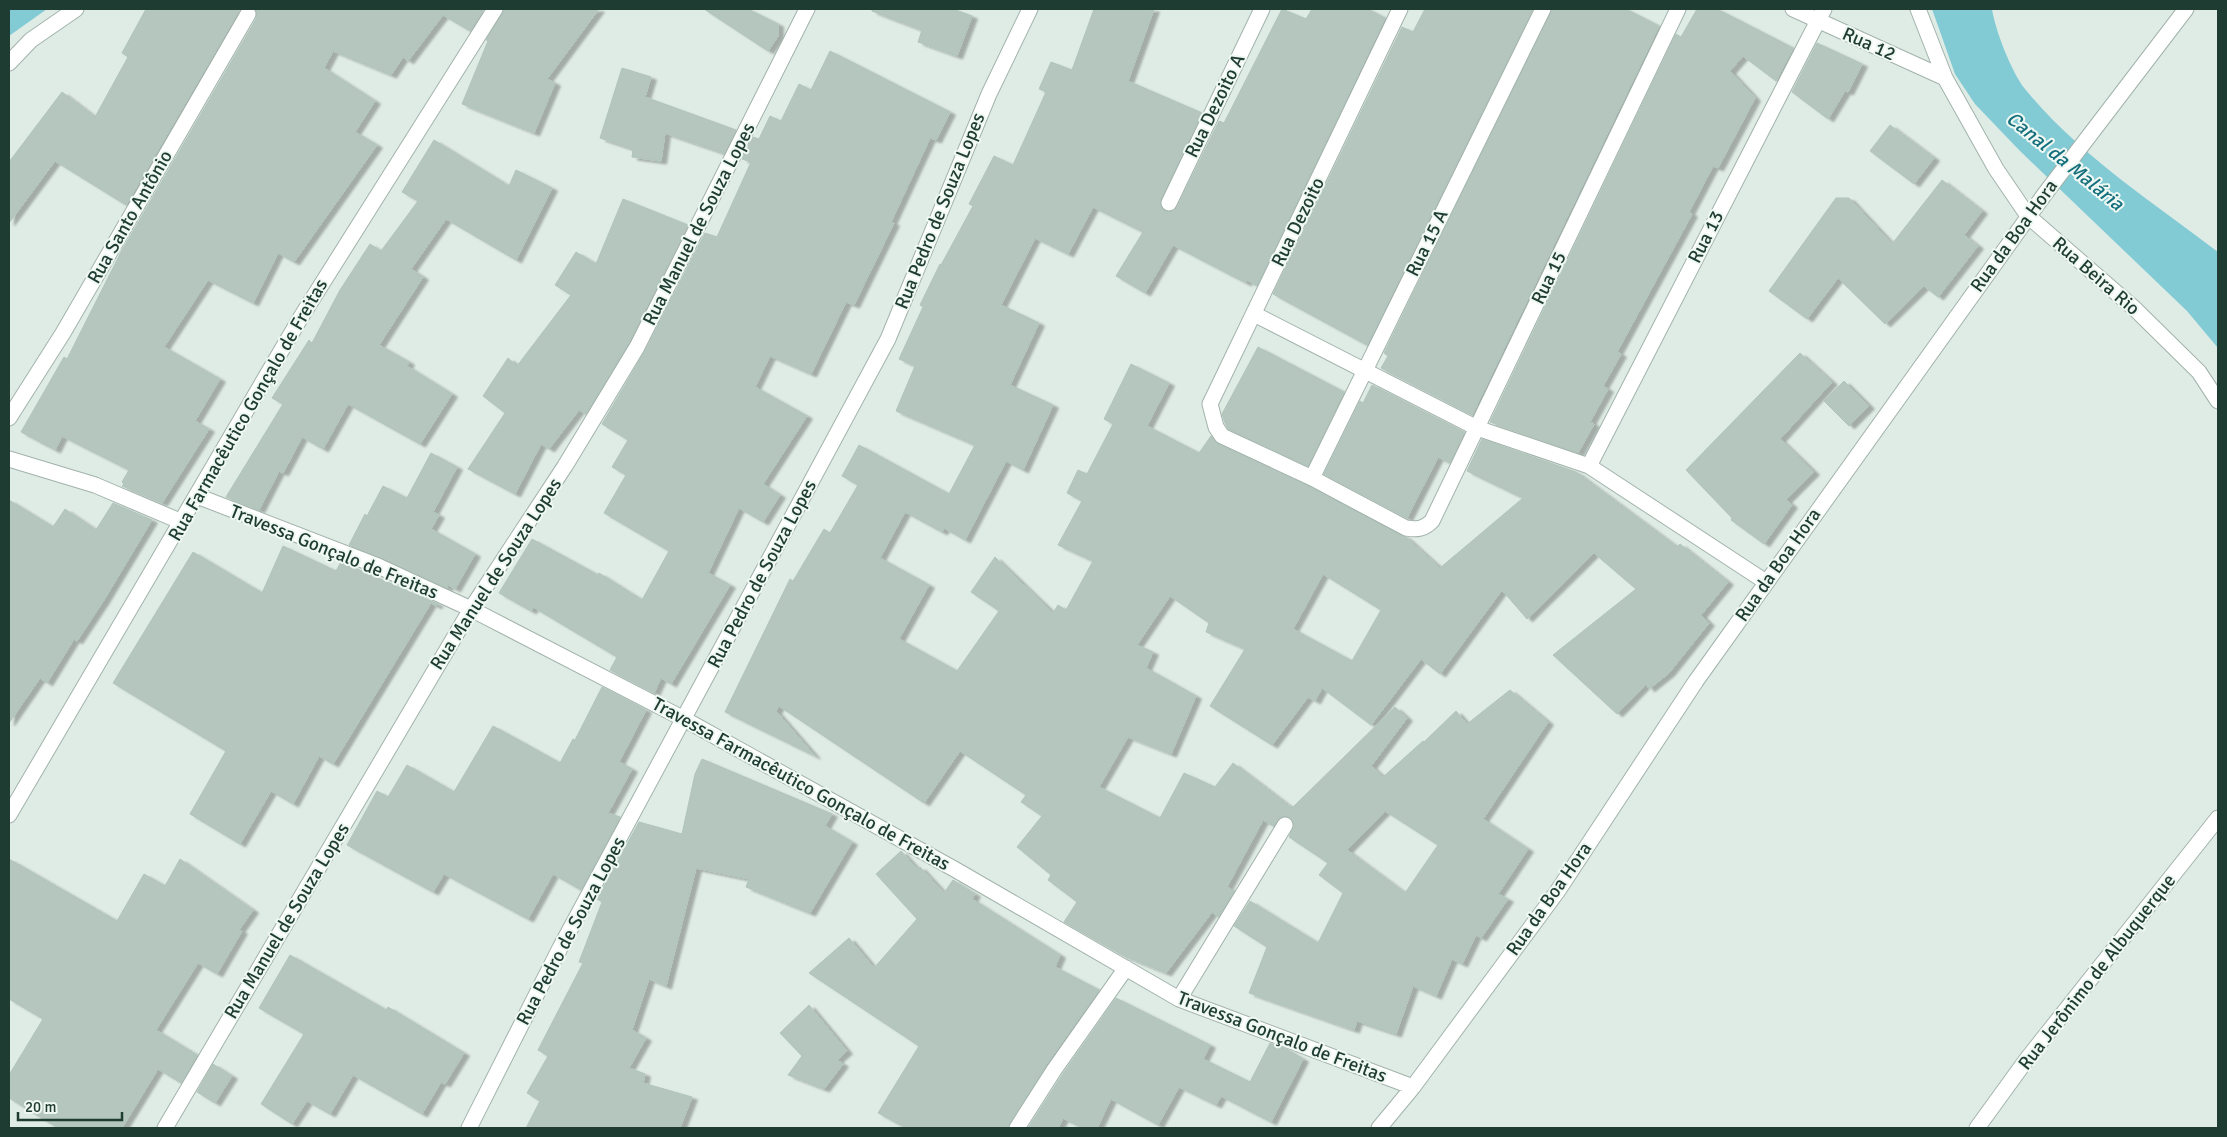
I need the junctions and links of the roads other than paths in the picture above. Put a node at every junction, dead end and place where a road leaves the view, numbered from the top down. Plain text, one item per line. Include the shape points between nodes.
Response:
1 (76, 9) edge
2 (495, 9) edge
3 (807, 9) edge
4 (1030, 9) edge
5 (1262, 9) edge
6 (1400, 9) edge
7 (1542, 9) edge
8 (1678, 9) edge
9 (1793, 9) edge
10 (1918, 9) edge
11 (2186, 9) edge
12 (248, 14) dead end
13 (1821, 15) edge
14 (9, 63) edge
15 (1945, 78) junction
16 (1168, 203) dead end
17 (2028, 216) junction
18 (1254, 314) junction
19 (1365, 370) junction
20 (2218, 401) edge
21 (9, 418) edge
22 (1476, 428) junction
23 (9, 459) edge
24 (1589, 466) junction
25 (1312, 478) junction
26 (197, 496) junction
27 (182, 522) junction
28 (1766, 582) junction
29 (471, 608) junction
30 (684, 719) junction
31 (9, 815) edge
32 (2218, 818) edge
33 (1285, 824) dead end
34 (1126, 968) junction
35 (1179, 1000) junction
36 (1414, 1087) junction
37 (165, 1128) edge
38 (468, 1128) edge
39 (1017, 1128) edge
40 (1379, 1128) edge
41 (1977, 1128) edge

1 - 14 street via 31,40
2 - 26 street, Rua Farmacêutico Gonçalo de Freitas via 301,317
3 - 29 street, Rua Manuel de Souza Lopes via 637,347 565,466
4 - 30 street, Rua Pedro de Souza Lopes via 989,94 888,339
5 - 16 street, Rua Dezoito A
6 - 18 street, Rua Dezoito
7 - 19 street, Rua 15 A
8 - 22 street, Rua 15
9 - 13 street, Rua 12
10 - 15 street, Rua Beira Rio
11 - 17 street, Rua da Boa Hora
12 - 21 street, Rua Santo Antônio via 68,324
13 - 15 street, Rua 12
13 - 24 street, Rua 13
15 - 17 street, Rua Beira Rio via 1996,169
17 - 20 street, Rua Beira Rio via 2199,372
17 - 28 street, Rua da Boa Hora
18 - 19 street
18 - 25 street, Rua Dezoito via 1210,404 1216,427 1222,436
19 - 22 street
19 - 25 street, Rua 15 A
22 - 24 street
22 - 25 street, Rua 15 via 1432,521 1426,527 1406,528
23 - 27 street via 95,485
24 - 28 street
26 - 27 street, Rua Farmacêutico Gonçalo de Freitas
26 - 29 street, Travessa Gonçalo de Freitas via 378,566
27 - 31 street, Rua Farmacêutico Gonçalo de Freitas
28 - 36 street, Rua da Boa Hora via 1696,681 1557,892
29 - 30 street, Travessa Farmacêutico Gonçalo de Freitas
29 - 37 street, Rua Manuel de Souza Lopes
30 - 34 street, Travessa Farmacêutico Gonçalo de Freitas
30 - 38 street, Rua Pedro de Souza Lopes via 560,948
32 - 41 street, Rua Jerônimo de Albuquerque via 2027,1059
33 - 35 street
34 - 35 street, Travessa Gonçalo de Freitas
34 - 39 street
35 - 36 street, Travessa Gonçalo de Freitas
36 - 40 street, Rua da Boa Hora

